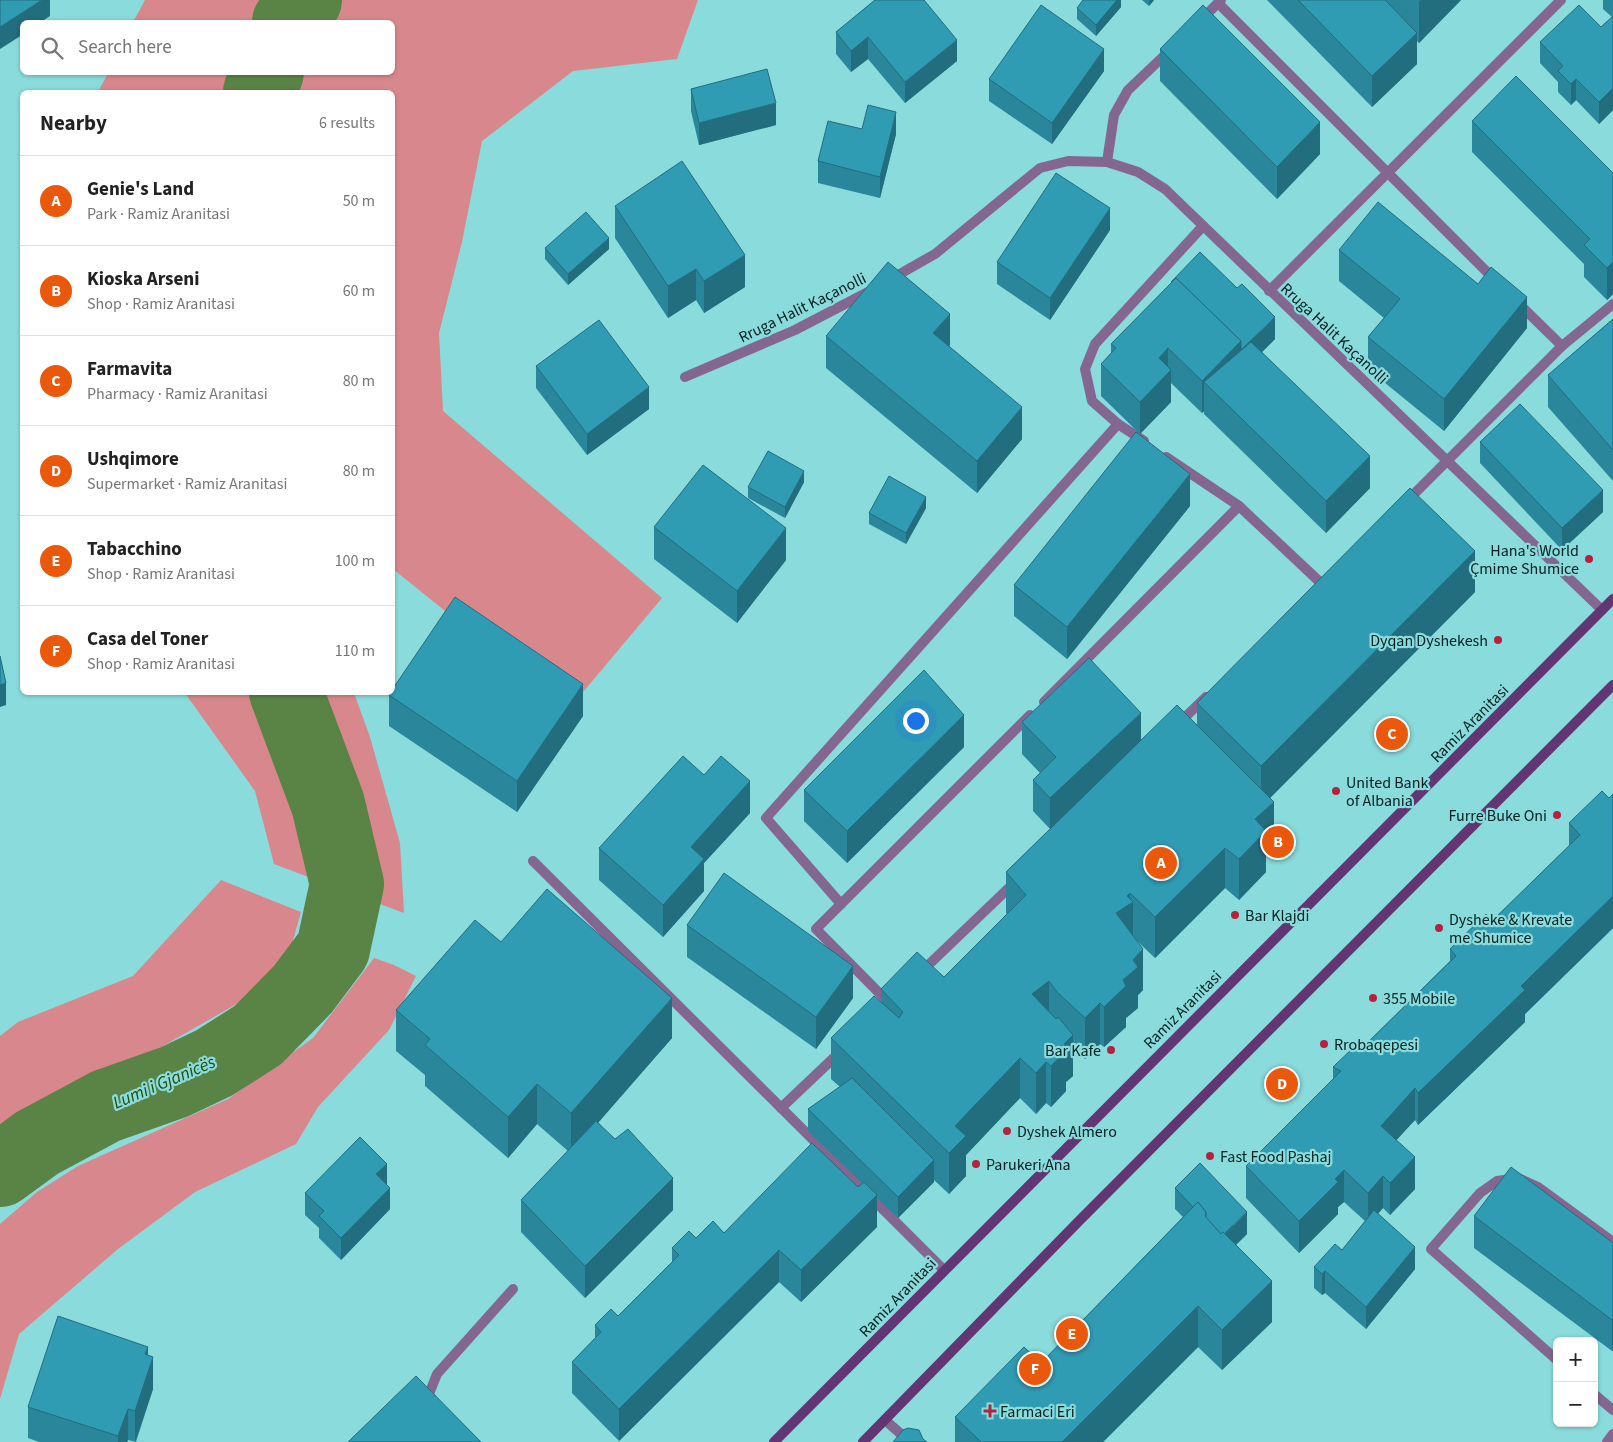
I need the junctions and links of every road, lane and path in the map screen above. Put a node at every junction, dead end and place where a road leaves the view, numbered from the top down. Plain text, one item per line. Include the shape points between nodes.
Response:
1 (1561, 0) edge
2 (1220, 2) edge
3 (1190, 30) edge
4 (1177, 44) edge
5 (1107, 162) junction
6 (1388, 175) junction
7 (1203, 226) junction
8 (1269, 291) junction
9 (1613, 304) edge
10 (1562, 346) junction
11 (685, 377) dead end
12 (1118, 424) junction
13 (1449, 461) junction
14 (1239, 506) junction
15 (1399, 509) edge
16 (1336, 571) edge
17 (1613, 599) edge
18 (1602, 610) junction
19 (1613, 685) edge
20 (1215, 687) edge
21 (1166, 736) edge
22 (533, 861) dead end
23 (1024, 873) edge
24 (842, 904) junction
25 (911, 982) edge
26 (890, 1003) edge
27 (849, 1043) edge
28 (781, 1108) junction
29 (1613, 1242) edge
30 (944, 1270) junction
31 (513, 1289) dead end
32 (1553, 1356) edge
33 (1598, 1397) edge
34 (1613, 1410) edge
35 (439, 1414) edge
36 (885, 1420) junction
37 (1613, 1434) edge
38 (774, 1442) edge
39 (863, 1442) edge
40 (910, 1442) edge
41 (1607, 1442) edge

1 - 6 street
2 - 3 street
2 - 6 street
4 - 5 street via 1128,90 1114,115
5 - 7 street, Rruga Halit Kaçanolli via 1138,172 1165,189
5 - 11 street, Rruga Halit Kaçanolli via 1068,161 1040,168 935,254 795,330
6 - 8 street
6 - 10 street
7 - 8 street, Rruga Halit Kaçanolli
7 - 12 street via 1095,344 1085,369 1092,401
8 - 13 street, Rruga Halit Kaçanolli
9 - 10 street
10 - 13 street
12 - 14 street
12 - 24 street via 766,818
13 - 15 street
13 - 18 street, Rruga Halit Kaçanolli
14 - 16 street via 1318,588
14 - 24 street
17 - 18 main road, Ramiz Aranitasi
18 - 30 main road, Ramiz Aranitasi
19 - 36 main road
20 - 21 street
22 - 28 street
23 - 25 street
24 - 26 street via 816,929
27 - 28 street
28 - 30 street
29 - 32 street via 1538,1187 1518,1178 1497,1181 1480,1193 1432,1249
30 - 38 main road, Ramiz Aranitasi
31 - 35 street via 437,1374 429,1394
33 - 34 street
36 - 39 main road
36 - 40 street
37 - 41 street

